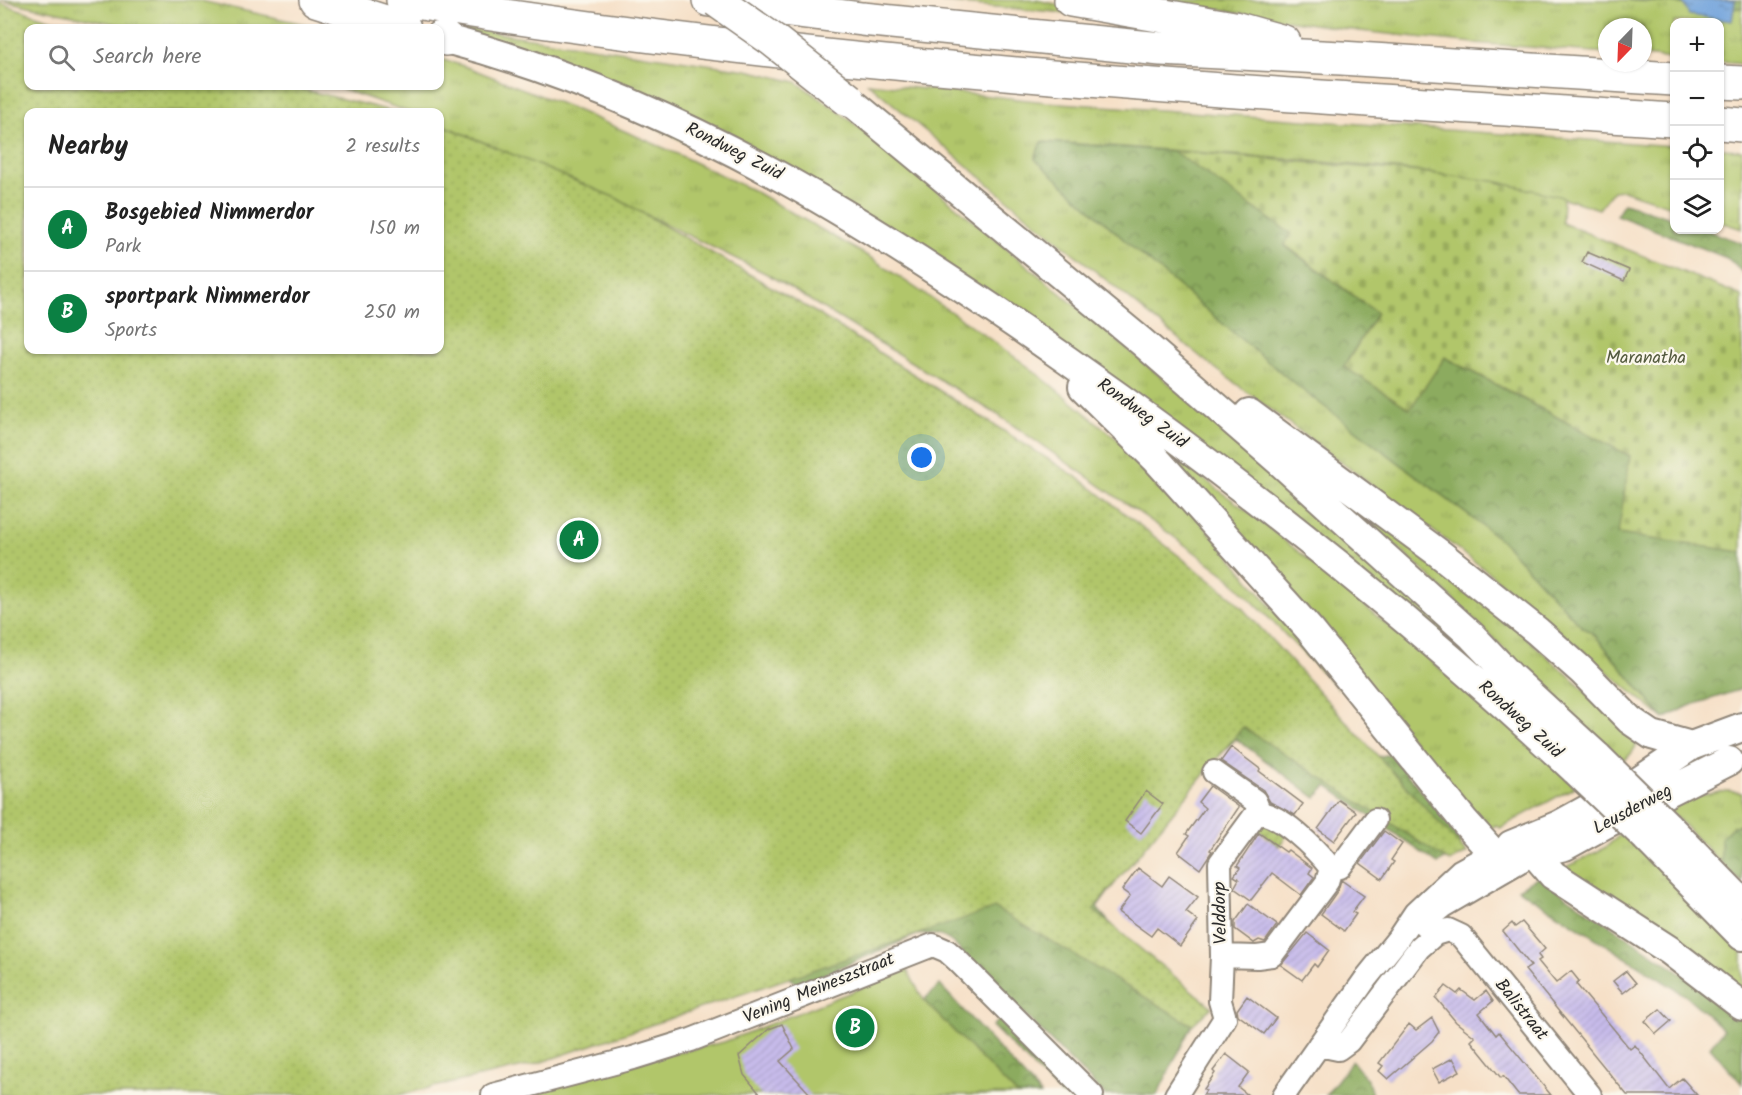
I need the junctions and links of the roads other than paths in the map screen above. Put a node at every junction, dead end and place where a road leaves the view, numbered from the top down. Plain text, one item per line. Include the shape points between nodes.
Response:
1 (316, 0) edge
2 (403, 0) edge
3 (707, 0) edge
4 (716, 0) edge
5 (1071, 0) edge
6 (392, 24) edge
7 (444, 38) edge
8 (1341, 58) junction
9 (1670, 79) edge
10 (1724, 82) edge
11 (1742, 83) edge
12 (849, 100) joint
13 (1670, 120) edge
14 (1724, 123) edge
15 (1742, 125) edge
16 (1034, 336) junction
17 (1142, 342) junction
18 (1742, 727) edge
19 (1691, 746) junction
20 (1736, 759) edge
21 (1587, 764) junction
22 (1214, 772) dead end
23 (1639, 781) junction
24 (1260, 813) junction
25 (1375, 820) dead end
26 (1559, 825) junction
27 (1657, 831) junction
28 (1493, 853) junction
29 (1534, 853) junction
30 (1330, 868) junction
31 (1742, 902) edge
32 (1419, 917) junction
33 (1742, 936) edge
34 (1222, 956) junction
35 (1742, 1006) edge
36 (1319, 1045) junction
37 (494, 1095) edge
38 (1092, 1095) edge
39 (1176, 1095) edge
40 (1284, 1095) edge
41 (1590, 1095) edge

1 - 6 highway
2 - 13 highway via 860,61 1144,86
3 - 8 highway via 1161,49
4 - 12 highway, bridge
5 - 8 highway via 1234,28
7 - 16 main road, Rondweg Zuid via 527,64 637,106 745,157 900,246
8 - 9 highway
10 - 11 highway
12 - 17 main road, Rondweg Zuid
14 - 15 highway
16 - 21 main road, Rondweg Zuid via 1218,470
16 - 28 main road via 1155,458 1310,630
17 - 19 main road via 1247,411 1440,554 1538,631 1630,720 1652,735
17 - 21 main road, Rondweg Zuid via 1405,575
18 - 19 main road, Leusderweg
19 - 23 main road, Leusderweg
20 - 23 main road, Leusderweg
20 - 29 main road, Leusderweg via 1565,846
21 - 27 main road, Rondweg Zuid, bridge
22 - 24 street via 1255,801
23 - 26 main road, Leusderweg
24 - 30 street via 1278,819
24 - 34 street, Velddorp via 1220,863
25 - 30 street, Velddorp via 1340,867
26 - 28 main road, Leusderweg
26 - 29 main road, Leusderweg
27 - 31 main road, Rondweg Zuid
27 - 33 main road, Rondweg Zuid
28 - 29 main road
28 - 32 street, Leusderweg via 1460,871
29 - 32 street, Leusderweg
29 - 35 main road via 1553,875 1669,950
30 - 34 street, Velddorp via 1327,882 1272,955
32 - 36 street, Leusderweg via 1406,938 1397,940 1367,977
34 - 39 street, Velddorp via 1220,1001 1225,1018
36 - 40 street, Leusderweg
36 - 41 street, Balistraat via 1338,1050 1349,1041 1419,948 1435,934 1448,930 1461,936
37 - 38 street, Vening Meineszstraat via 691,1040 933,945 957,960

